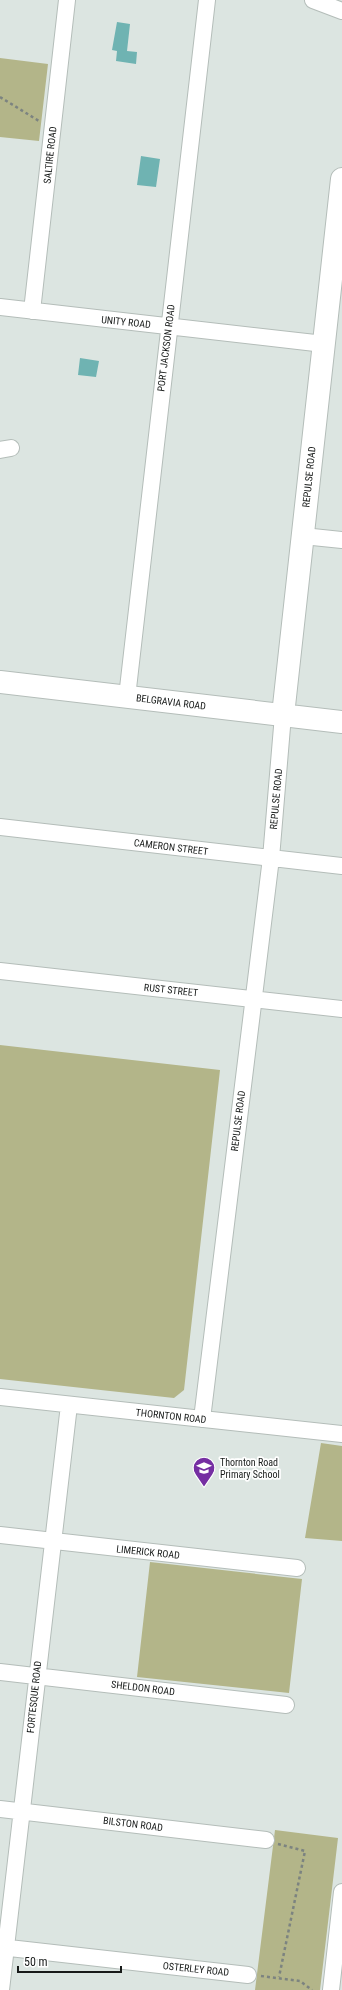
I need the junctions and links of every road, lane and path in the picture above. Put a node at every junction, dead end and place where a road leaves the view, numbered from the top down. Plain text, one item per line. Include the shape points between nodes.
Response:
1 (67, 0) edge
2 (207, 0) edge
3 (313, 0) edge
4 (342, 11) edge
5 (0, 97) edge
6 (53, 130) junction
7 (342, 179) edge
8 (0, 307) edge
9 (32, 311) junction
10 (169, 326) junction
11 (324, 344) junction
12 (302, 536) junction
13 (342, 540) edge
14 (0, 682) edge
15 (127, 697) junction
16 (284, 715) junction
17 (342, 722) edge
18 (0, 827) edge
19 (270, 858) junction
20 (342, 866) edge
21 (0, 971) edge
22 (252, 999) junction
23 (342, 1009) edge
24 (0, 1397) edge
25 (69, 1405) junction
26 (202, 1419) junction
27 (342, 1434) edge
28 (0, 1535) edge
29 (53, 1541) junction
30 (297, 1568) dead end
31 (0, 1672) edge
32 (36, 1676) junction
33 (286, 1704) dead end
34 (0, 1808) edge
35 (22, 1811) junction
36 (266, 1840) joint
37 (342, 1892) edge
38 (3, 1948) edge
39 (248, 1974) joint
40 (279, 1978) junction
41 (1, 1990) edge
42 (312, 1990) edge
43 (331, 1990) edge

1 - 6 street, SALTIRE ROAD
2 - 10 street, PORT JACKSON ROAD
3 - 4 street
5 - 6 path
6 - 9 street, SALTIRE ROAD
7 - 11 street, REPULSE ROAD
8 - 9 street, UNITY ROAD
9 - 10 street, UNITY ROAD
10 - 11 street, UNITY ROAD
10 - 15 street, PORT JACKSON ROAD
11 - 12 street, REPULSE ROAD
12 - 13 street
12 - 16 street, REPULSE ROAD
14 - 15 street, BELGRAVIA ROAD
15 - 16 street, BELGRAVIA ROAD
16 - 17 street, BELGRAVIA ROAD
16 - 19 street, REPULSE ROAD
18 - 19 street, CAMERON STREET
19 - 20 street, CAMERON STREET
19 - 22 street, REPULSE ROAD
21 - 22 street, RUST STREET
22 - 23 street, RUST STREET
22 - 26 street, REPULSE ROAD
24 - 25 street, THORNTON ROAD
25 - 26 street, THORNTON ROAD
25 - 29 street, FORTESQUE ROAD
26 - 27 street, THORNTON ROAD
28 - 29 street, LIMERICK ROAD
29 - 30 street, LIMERICK ROAD
29 - 32 street, FORTESQUE ROAD
31 - 32 street, SHELDON ROAD
32 - 33 street, SHELDON ROAD
32 - 35 street, FORTESQUE ROAD
34 - 35 street, BILSTON ROAD
35 - 36 street, BILSTON ROAD
35 - 38 street, FORTESQUE ROAD
36 - 40 path via 305,1851
37 - 43 street
38 - 39 street, OSTERLEY ROAD
38 - 41 street, FORTESQUE ROAD
39 - 40 path
40 - 42 path via 300,1981

